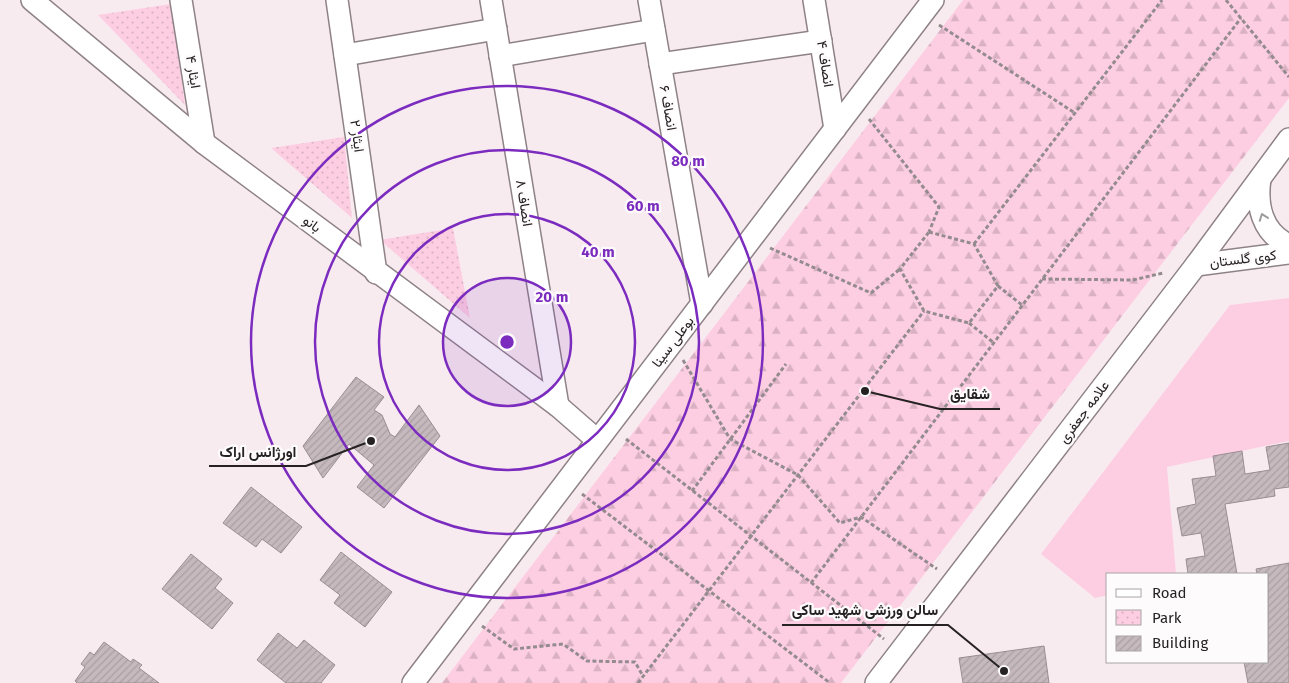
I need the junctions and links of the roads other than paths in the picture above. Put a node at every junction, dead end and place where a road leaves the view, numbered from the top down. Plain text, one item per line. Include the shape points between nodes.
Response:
1 (32, 0) edge
2 (181, 0) edge
3 (337, 0) edge
4 (491, 0) edge
5 (649, 0) edge
6 (814, 0) edge
7 (928, 7) edge
8 (496, 29) junction
9 (654, 30) junction
10 (821, 41) junction
11 (345, 55) junction
12 (500, 56) junction
13 (660, 64) junction
14 (835, 129) junction
15 (1289, 139) edge
16 (204, 143) junction
17 (1260, 179) junction
18 (1289, 245) edge
19 (1289, 253) edge
20 (1196, 265) junction
21 (376, 273) junction
22 (702, 304) junction
23 (558, 406) junction
24 (603, 433) junction
25 (413, 683) edge
26 (876, 683) edge

1 - 16 street, بانو
2 - 16 street, ایثار ۴
3 - 11 street, ایثار ۲
4 - 8 street, انصاف ۸
5 - 9 street, انصاف ۶
6 - 10 street, انصاف ۴
7 - 14 street, بوعلی سینا
8 - 11 street
8 - 12 street, انصاف ۸
9 - 12 street
9 - 13 street, انصاف ۶
10 - 13 street
10 - 14 street, انصاف ۴
11 - 21 street, ایثار ۲
12 - 23 street, انصاف ۸
13 - 22 street, انصاف ۶
14 - 22 street, بوعلی سینا
15 - 17 street, علامه جعفری
16 - 21 street, بانو
18 -> 17 street via 1266,225 1257,196
17 - 20 street, علامه جعفری
19 - 20 street, کوی گلستان
20 - 26 street, علامه جعفری
21 - 23 street, بانو
22 - 24 street, بوعلی سینا
23 - 24 street, بانو
24 - 25 street, بوعلی سینا

